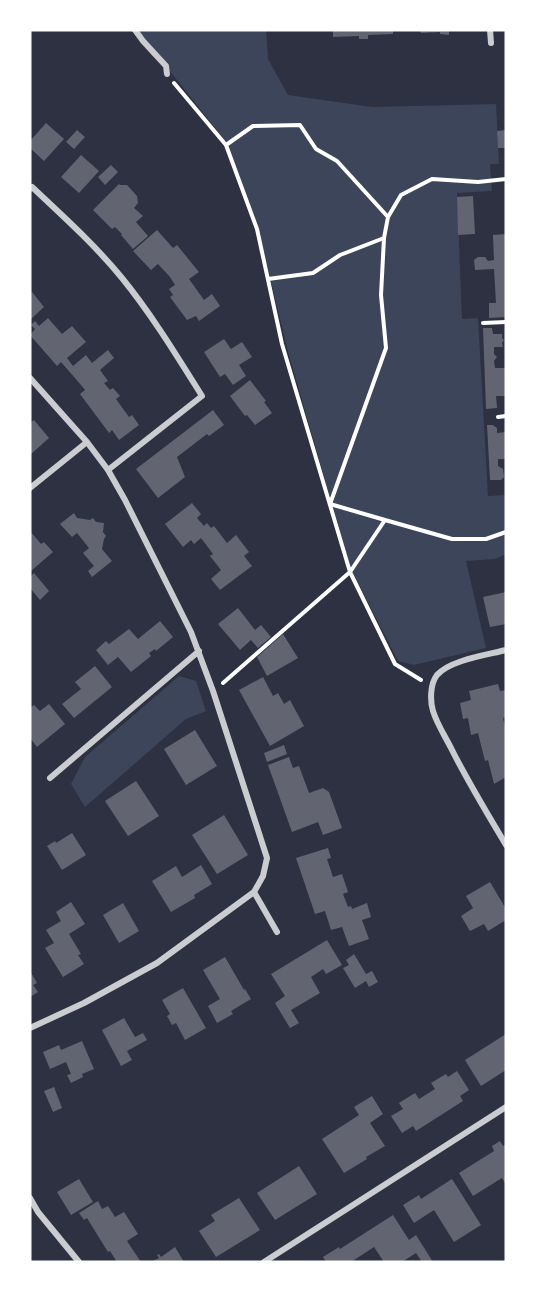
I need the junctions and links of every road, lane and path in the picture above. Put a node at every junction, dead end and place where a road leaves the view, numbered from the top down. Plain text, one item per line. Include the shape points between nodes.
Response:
1 (135, 30) edge
2 (490, 30) edge
3 (491, 43) dead end
4 (167, 74) joint
5 (226, 145) junction
6 (506, 179) edge
7 (31, 188) edge
8 (388, 217) junction
9 (384, 238) junction
10 (268, 279) junction
11 (506, 322) edge
12 (483, 323) dead end
13 (30, 378) edge
14 (506, 416) edge
15 (498, 417) dead end
16 (87, 442) junction
17 (108, 470) junction
18 (30, 488) edge
19 (330, 504) junction
20 (385, 520) junction
21 (506, 532) edge
22 (350, 572) junction
23 (506, 650) edge
24 (199, 651) junction
25 (431, 687) junction
26 (213, 691) junction
27 (50, 778) dead end
28 (506, 845) edge
29 (254, 892) junction
30 (277, 932) dead end
31 (30, 1028) edge
32 (506, 1107) edge
33 (30, 1198) edge
34 (79, 1262) edge
35 (264, 1262) edge

1 - 4 street via 166,66
2 - 3 street
4 - 5 path
5 - 8 path via 253,126 300,125 316,149 337,161
5 - 10 path via 257,229
6 - 8 path via 432,179 401,195
7 - 17 street via 122,277 162,331 202,396
8 - 9 path
9 - 10 path via 340,255 313,273
9 - 19 path via 381,295 386,348
10 - 19 path via 282,344
11 - 12 path
13 - 16 street
14 - 15 path
16 - 17 street
16 - 18 street
17 - 24 street
19 - 20 path
19 - 22 path
20 - 21 path via 452,539 486,539
20 - 22 path
22 - 25 path via 395,664
22 - 26 path
23 - 25 street via 447,668 437,675
24 - 26 street
24 - 27 street
25 - 28 street via 433,710 471,787
26 - 29 street via 267,858
29 - 30 street
29 - 31 street via 157,963
32 - 35 street
33 - 34 street

